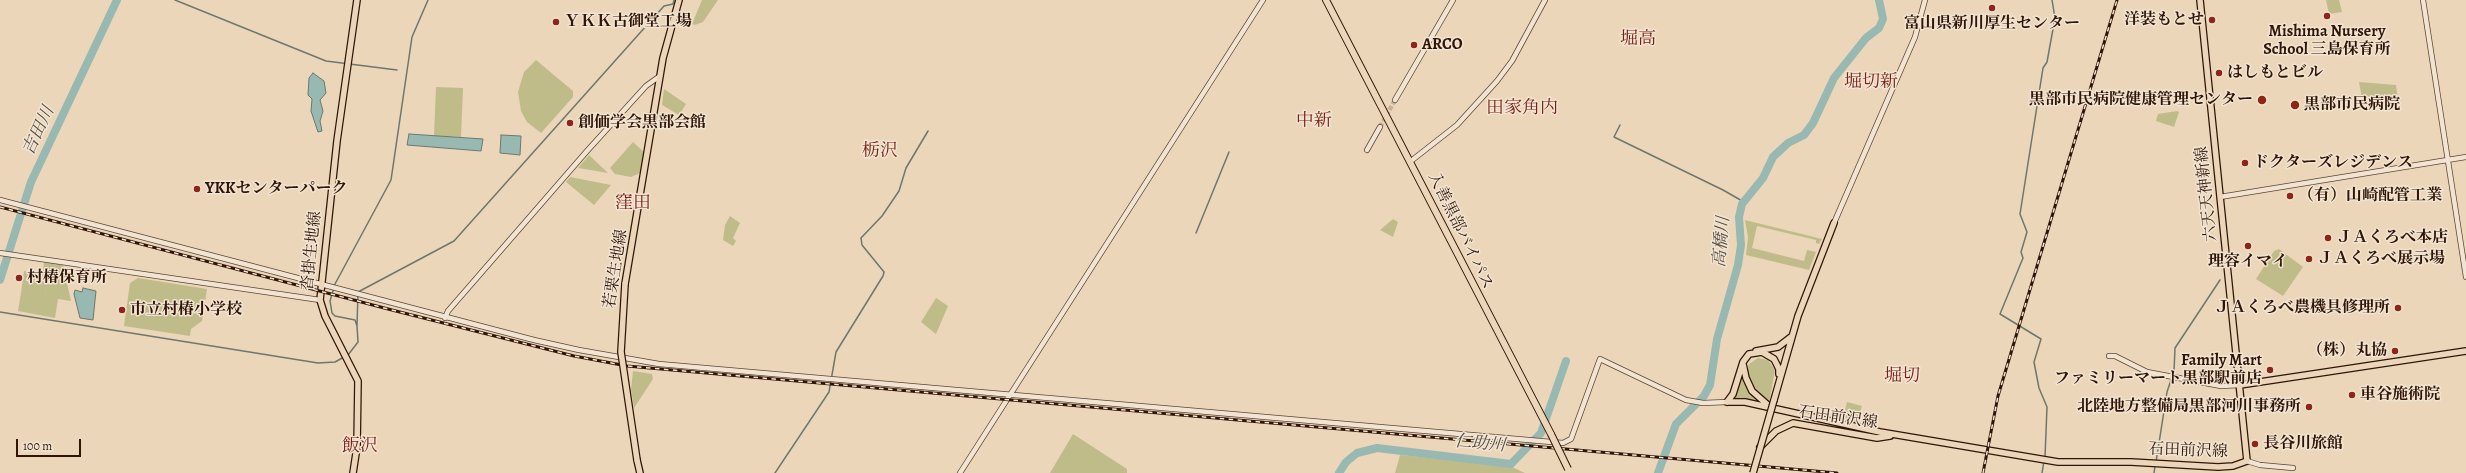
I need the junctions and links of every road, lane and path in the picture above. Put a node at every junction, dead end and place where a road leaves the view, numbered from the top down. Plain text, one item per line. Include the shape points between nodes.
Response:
1 (357, 0) edge
2 (679, 0) edge
3 (1263, 0) edge
4 (1326, 0) edge
5 (1453, 0) edge
6 (1545, 0) edge
7 (1925, 0) edge
8 (2200, 0) edge
9 (2423, 0) edge
10 (660, 76) junction
11 (1395, 100) tunnel mouth
12 (1380, 127) tunnel mouth
13 (1367, 150) dead end
14 (2466, 157) edge
15 (2447, 160) junction
16 (1412, 161) junction
17 (2220, 197) junction
18 (0, 200) edge
19 (1834, 223) joint
20 (1, 253) edge
21 (2466, 277) edge
22 (322, 285) junction
23 (320, 300) junction
24 (445, 318) junction
25 (1792, 336) junction
26 (2466, 350) edge
27 (1754, 352) junction
28 (2109, 356) dead end
29 (1743, 362) junction
30 (2240, 385) junction
31 (1777, 388) junction
32 (1010, 394) junction
33 (1727, 402) junction
34 (1772, 408) junction
35 (1896, 435) junction
36 (1760, 447) junction
37 (2247, 460) junction
38 (2293, 468) dead end
39 (1569, 471) edge
40 (353, 473) edge
41 (640, 473) edge
42 (960, 473) edge
43 (1753, 473) edge

1 - 22 main road, 沓掛生地線 via 338,128
2 - 10 main road, 若栗生地線
3 - 32 street
4 - 16 highway, 入善黒部バイパス
5 - 11 street
6 - 16 street via 1512,61 1497,81 1458,125
7 - 19 street via 1915,37
8 - 17 main road, 六天天神新線
9 - 15 street
10 - 24 street via 646,86 562,180 448,311
10 - 41 main road, 若栗生地線, bridge via 648,161 625,284 621,352
12 - 13 street
14 - 15 street
15 - 17 street
15 - 21 street
16 - 39 highway, 入善黒部バイパス, bridge
17 - 30 main road, 六天天神新線
18 - 22 street
19 - 25 main road
20 - 23 street
22 - 23 main road, 沓掛生地線
22 - 24 street
23 - 40 main road, 沓掛生地線 via 325,316 358,381 357,445
24 - 32 street via 578,350 659,364
25 - 27 main road via 1778,347
25 - 31 main road
26 - 30 main road
27 - 29 main road
27 - 31 main road via 1769,355 1778,363
28 - 30 street via 2115,356 2147,372 2221,386
29 - 33 main road via 1733,394
29 - 34 main road, 石田前沢線 via 1752,391
30 - 37 main road, 石田前沢線
31 - 36 main road, bridge
32 - 33 street via 1563,443 1571,439 1600,359 1692,401
32 - 42 street
33 - 34 main road, 石田前沢線 via 1745,402
34 - 35 main road, 石田前沢線
35 - 36 main road, 石田前沢線 via 1877,438 1793,423 1781,428
35 - 37 main road, 石田前沢線 via 2058,462 2131,462 2218,467 2233,466
36 - 43 main road, bridge
37 - 38 street via 2260,465

